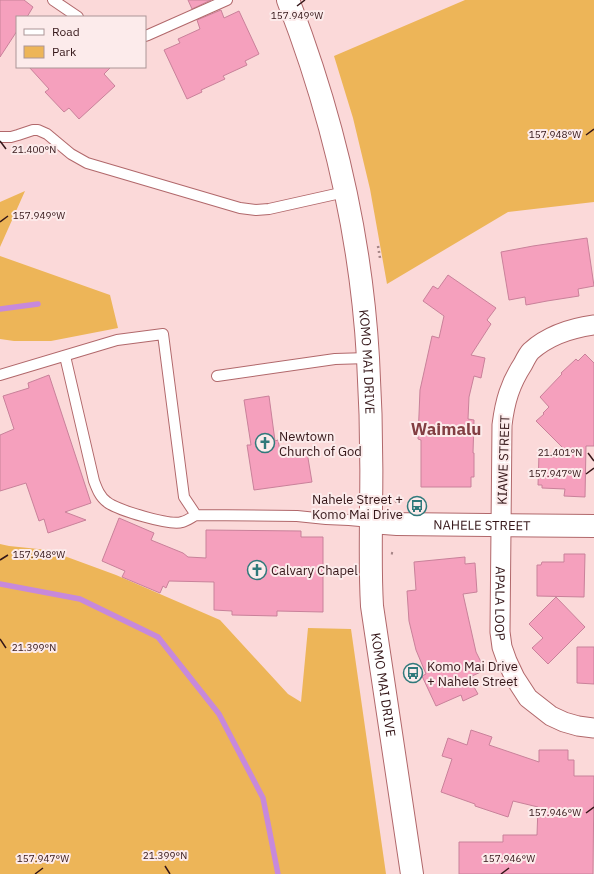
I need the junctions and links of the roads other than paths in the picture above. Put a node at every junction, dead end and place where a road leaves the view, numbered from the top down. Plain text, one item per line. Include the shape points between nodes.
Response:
1 (53, 0) edge
2 (227, 0) edge
3 (288, 0) edge
4 (77, 16) edge
5 (146, 36) edge
6 (0, 138) edge
7 (345, 192) junction
8 (594, 325) edge
9 (65, 356) junction
10 (368, 358) junction
11 (0, 375) edge
12 (217, 376) dead end
13 (196, 515) junction
14 (371, 522) junction
15 (501, 525) junction
16 (594, 526) edge
17 (594, 728) edge
18 (412, 874) edge

1 - 4 lane
2 - 5 lane
3 - 7 street, KOMO MAI DRIVE via 317,83
6 - 7 lane via 38,130 87,163 240,208 269,209
7 - 10 street, KOMO MAI DRIVE via 360,274
8 - 15 street, KIAWE STREET via 564,332 530,351 510,387 502,425
9 - 11 lane
9 - 13 lane via 94,481 97,490 106,501 111,505 164,522 181,523
9 - 13 lane via 117,340 163,334 184,497
10 - 12 lane via 335,359
10 - 14 street, KOMO MAI DRIVE
13 - 14 lane via 296,516
14 - 15 street, NAHELE STREET
14 - 18 street, KOMO MAI DRIVE via 372,606
15 - 16 street, NAHELE STREET
15 - 17 street, APALA LOOP via 500,632 507,662 528,698 551,716 578,726

